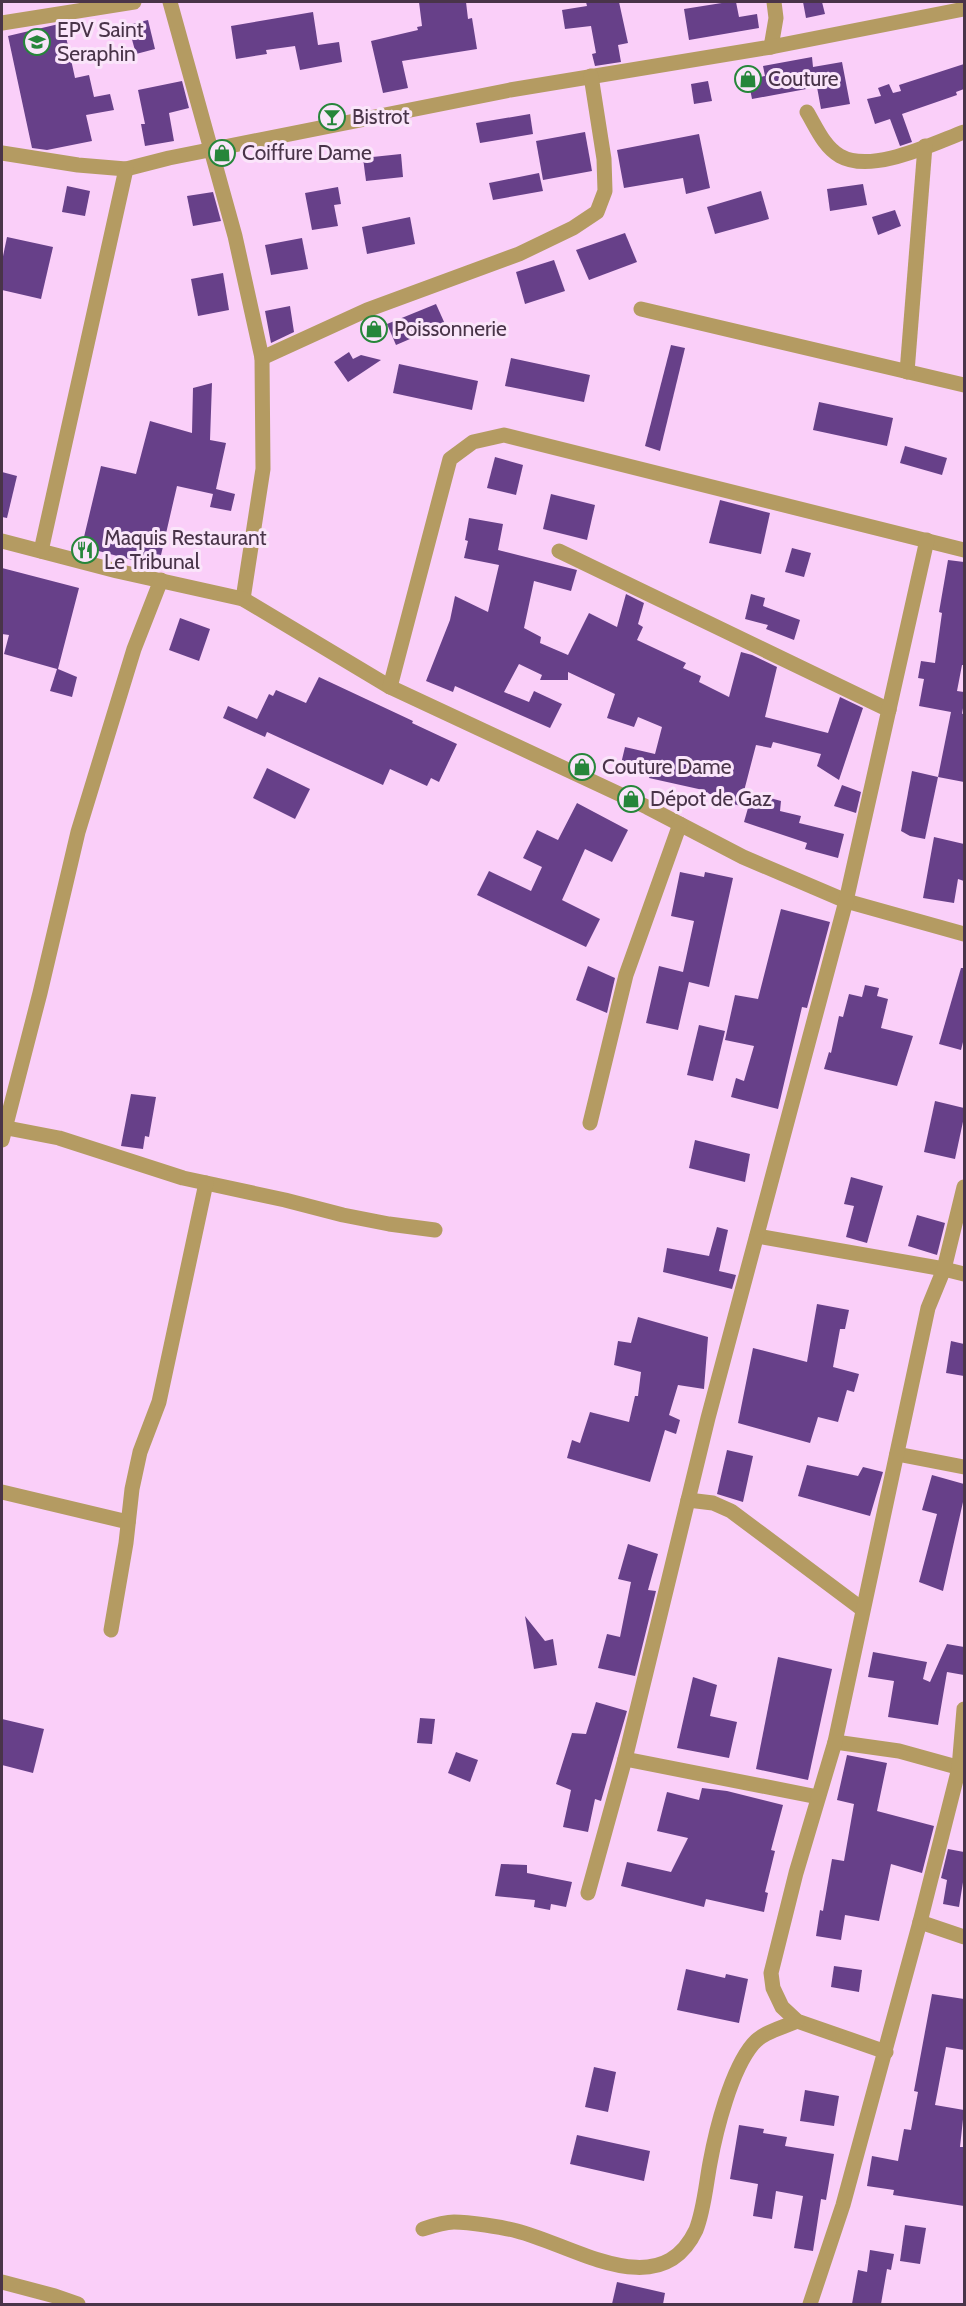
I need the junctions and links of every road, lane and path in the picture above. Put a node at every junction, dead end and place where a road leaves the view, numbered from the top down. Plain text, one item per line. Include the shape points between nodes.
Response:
1 (134, 2) edge
2 (170, 2) edge
3 (774, 2) edge
4 (964, 9) edge
5 (2, 23) edge
6 (771, 47) junction
7 (591, 76) junction
8 (807, 112) dead end
9 (964, 132) edge
10 (925, 146) junction
11 (212, 150) junction
12 (2, 153) edge
13 (126, 169) junction
14 (641, 309) dead end
15 (262, 358) junction
16 (907, 372) junction
17 (964, 385) edge
18 (927, 540) junction
19 (2, 541) edge
20 (964, 550) edge
21 (41, 551) junction
22 (559, 551) dead end
23 (161, 580) junction
24 (243, 599) junction
25 (390, 687) junction
26 (889, 710) junction
27 (680, 824) junction
28 (846, 901) junction
29 (964, 931) edge
30 (590, 1123) dead end
31 (3, 1132) edge
32 (206, 1183) junction
33 (964, 1187) edge
34 (435, 1230) dead end
35 (757, 1236) junction
36 (944, 1269) junction
37 (964, 1274) edge
38 (897, 1454) junction
39 (964, 1467) edge
40 (2, 1492) edge
41 (688, 1500) junction
42 (128, 1522) junction
43 (862, 1610) junction
44 (111, 1629) dead end
45 (964, 1709) edge
46 (835, 1742) junction
47 (625, 1759) junction
48 (962, 1769) edge
49 (819, 1797) junction
50 (588, 1893) dead end
51 (920, 1922) junction
52 (964, 1937) edge
53 (797, 2021) junction
54 (886, 2052) junction
55 (423, 2229) dead end
56 (2, 2282) edge
57 (78, 2304) edge
58 (810, 2304) edge

1 - 5 street
2 - 11 street
3 - 6 street via 776,18
4 - 6 street
6 - 7 street
7 - 11 street
7 - 15 street via 604,159 605,191 597,212 519,254 367,310
8 - 10 street via 824,142 840,156 861,163
9 - 10 street
10 - 16 street
11 - 13 street
11 - 15 street via 236,236
12 - 13 street
13 - 21 street
14 - 16 street
15 - 24 street via 263,469
16 - 17 street
18 - 20 street
18 - 25 street via 504,435 473,442 450,459
18 - 26 street
19 - 21 street
21 - 23 street
22 - 26 street
23 - 24 street
23 - 31 street via 134,650 78,832
24 - 25 street
25 - 27 street
26 - 28 street
27 - 28 street via 743,857
27 - 30 street via 626,975
28 - 29 street
28 - 35 street
31 - 32 street via 59,1138
32 - 34 street via 343,1215
32 - 42 street via 159,1402 140,1452
33 - 36 street
35 - 36 street
35 - 41 street
36 - 37 street
36 - 38 street via 928,1308
38 - 39 street
38 - 43 street
40 - 42 street
41 - 43 street via 731,1510
41 - 47 street
42 - 44 street
43 - 46 street
45 - 48 street
46 - 48 street via 899,1750
46 - 49 street
47 - 49 street
47 - 50 street
48 - 51 street
49 - 53 street via 771,1973 782,2007
51 - 52 street
51 - 54 street
53 - 54 street
53 - 55 street via 754,2043 742,2062 715,2136 696,2230 672,2262 655,2270 633,2272 572,2254 517,2231 453,2222
54 - 58 street via 843,2205
56 - 57 street

